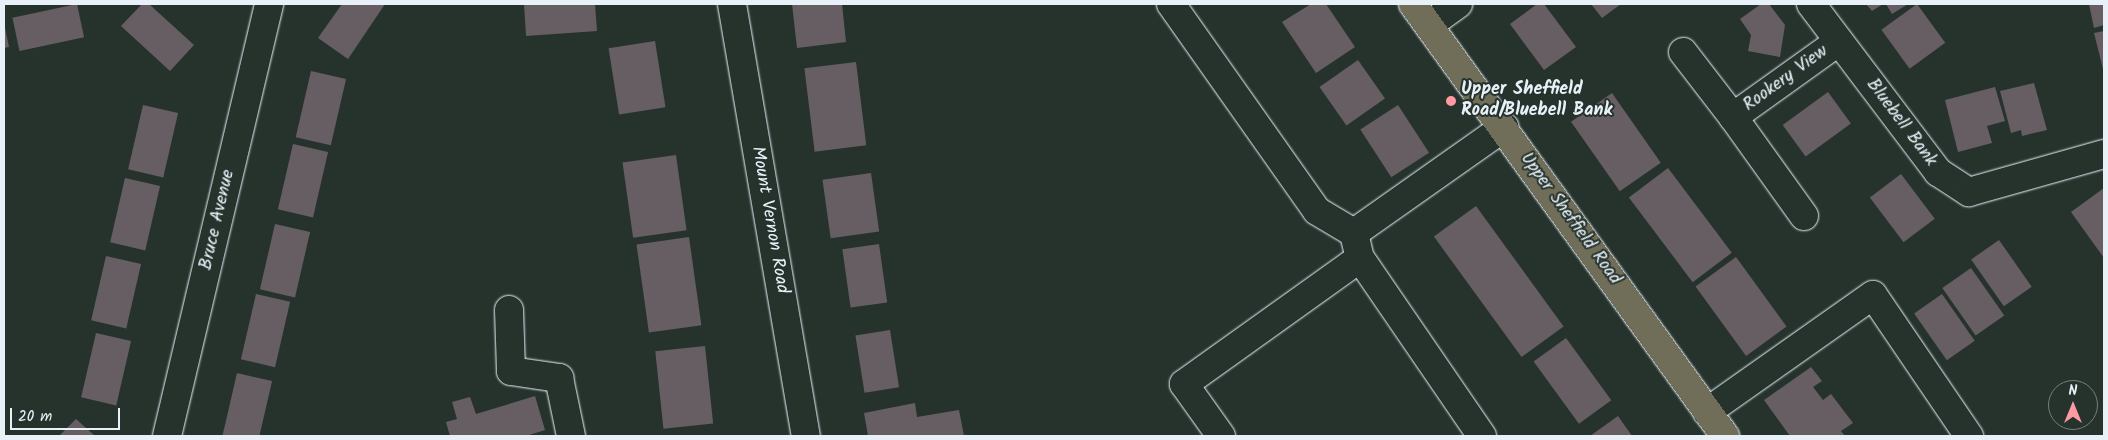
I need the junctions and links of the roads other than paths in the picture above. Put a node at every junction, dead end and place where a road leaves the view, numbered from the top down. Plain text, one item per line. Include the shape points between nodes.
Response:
1 (269, 4) edge
2 (732, 4) edge
3 (1171, 4) edge
4 (1412, 4) edge
5 (1458, 4) edge
6 (1811, 4) edge
7 (1429, 26) junction
8 (1839, 41) junction
9 (1683, 52) dead end
10 (1733, 117) junction
11 (1504, 127) junction
12 (2104, 154) edge
13 (1804, 216) dead end
14 (1357, 246) junction
15 (509, 310) dead end
16 (1707, 412) junction
17 (167, 436) edge
18 (571, 436) edge
19 (806, 436) edge
20 (1221, 436) edge
21 (1482, 436) edge
22 (1725, 436) edge
23 (1968, 436) edge

1 - 17 street, Bruce Avenue
2 - 19 street, Mount Vernon Road
3 - 14 street via 1317,211
4 - 7 highway, Upper Sheffield Road
5 - 7 street
6 - 8 street, Bluebell Bank
7 - 11 highway, Upper Sheffield Road
8 - 10 street, Rookery View
8 - 12 street, Bluebell Bank via 1938,172 1969,192
9 - 10 street, Rookery View
10 - 13 street, Rookery View
11 - 14 street
11 - 16 highway, Upper Sheffield Road
14 - 20 street via 1184,384
14 - 21 street
15 - 18 street via 511,372 559,378
16 - 22 highway, Upper Sheffield Road
16 - 23 street via 1873,295

